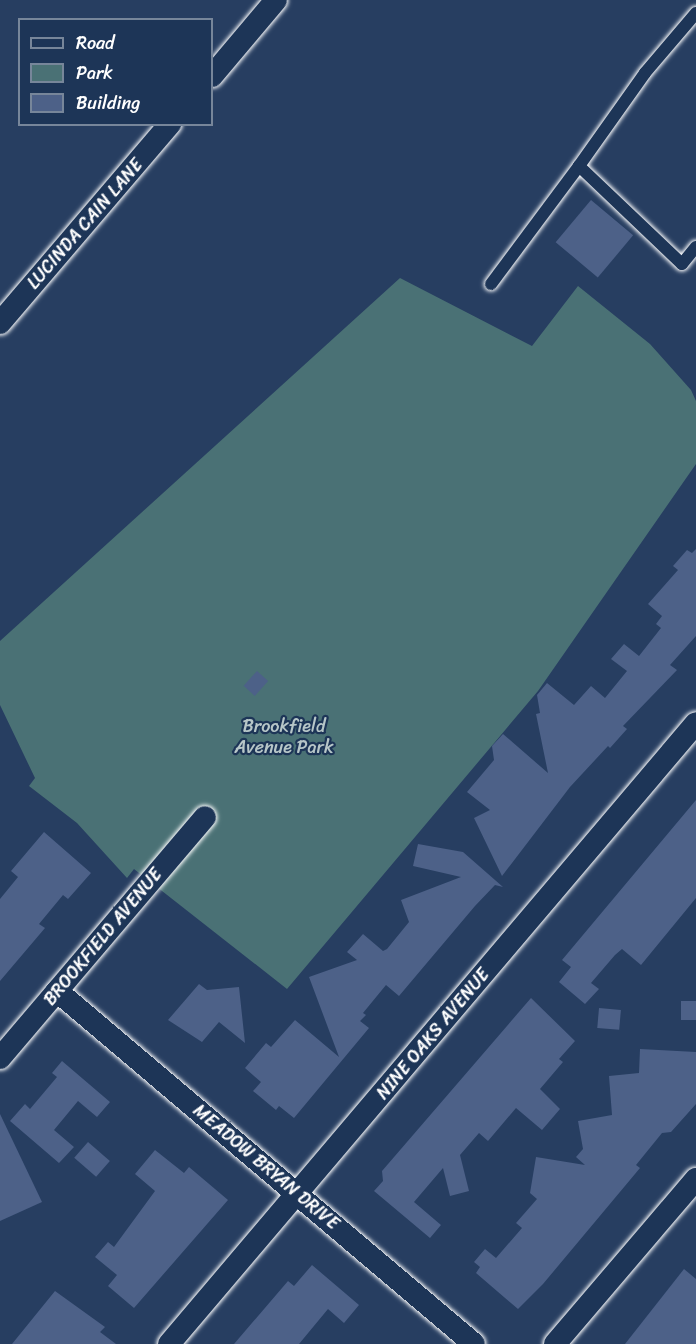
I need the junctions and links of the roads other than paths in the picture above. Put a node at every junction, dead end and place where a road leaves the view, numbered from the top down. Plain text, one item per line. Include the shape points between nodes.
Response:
1 (276, 0) edge
2 (696, 13) edge
3 (213, 75) edge
4 (168, 126) edge
5 (579, 166) junction
6 (696, 247) edge
7 (490, 284) dead end
8 (0, 323) edge
9 (696, 723) edge
10 (205, 817) dead end
11 (57, 991) junction
12 (0, 1058) edge
13 (696, 1179) edge
14 (298, 1192) junction
15 (169, 1344) edge
16 (474, 1344) edge
17 (555, 1344) edge

1 - 3 street
2 - 5 lane via 645,73
4 - 8 street, LUCINDA CAIN LANE
5 - 6 lane via 682,264
5 - 7 lane
9 - 14 street, NINE OAKS AVENUE
10 - 11 street, BROOKFIELD AVENUE
11 - 12 street, BROOKFIELD AVENUE
11 - 14 street, MEADOW BRYAN DRIVE
13 - 17 street
14 - 15 street, NINE OAKS AVENUE
14 - 16 street, MEADOW BRYAN DRIVE

